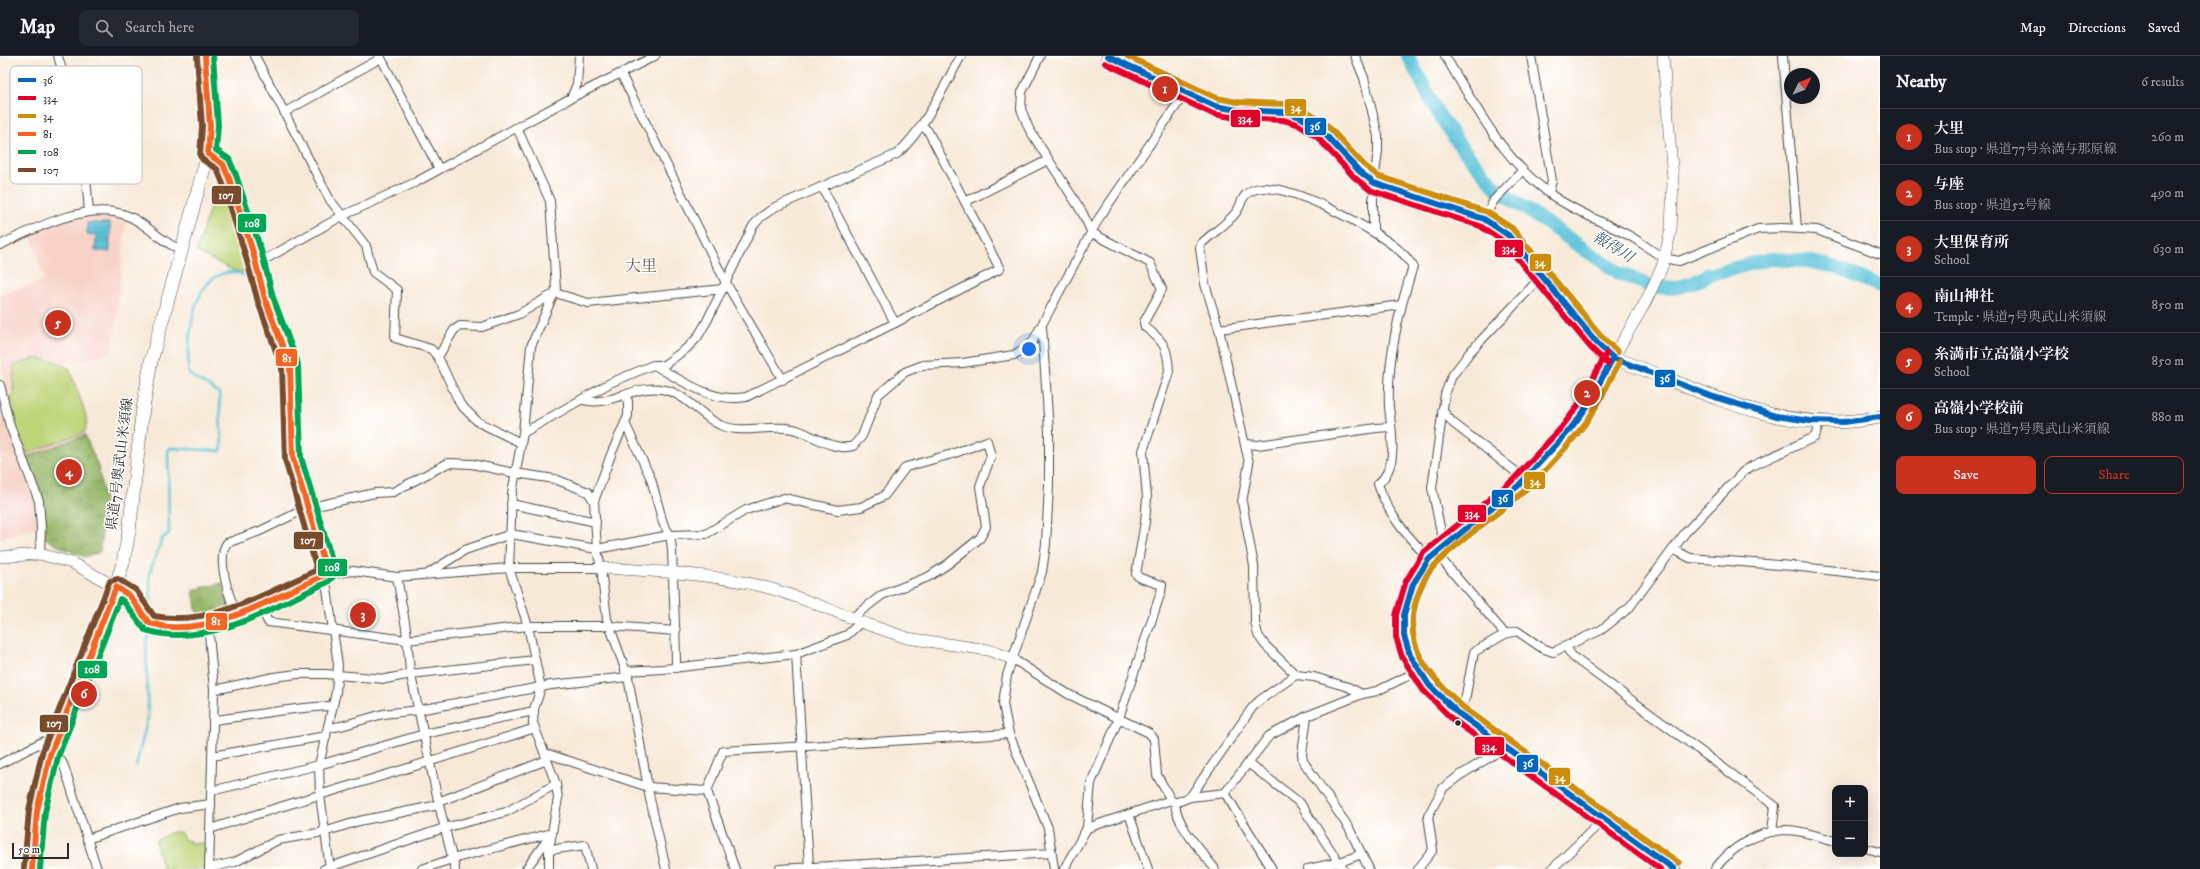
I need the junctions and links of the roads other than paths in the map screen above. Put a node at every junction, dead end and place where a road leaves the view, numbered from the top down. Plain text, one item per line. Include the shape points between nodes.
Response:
1 (58, 56) edge
2 (205, 56) edge
3 (255, 56) edge
4 (579, 56) edge
5 (655, 56) edge
6 (961, 56) edge
7 (1040, 56) edge
8 (1108, 56) edge
9 (1355, 56) edge
10 (1445, 56) edge
11 (1531, 56) edge
12 (1663, 56) edge
13 (1783, 56) edge
14 (380, 57) edge
15 (61, 66) edge
16 (621, 74) junction
17 (1185, 93) junction
18 (572, 98) junction
19 (285, 112) junction
20 (921, 125) junction
21 (517, 128) junction
22 (208, 154) junction
23 (1048, 160) junction
24 (439, 169) junction
25 (1520, 173) junction
26 (1374, 183) junction
27 (87, 184) edge
28 (822, 187) junction
29 (1548, 192) junction
30 (965, 202) junction
31 (89, 212) junction
32 (342, 216) junction
33 (1484, 219) junction
34 (1797, 228) junction
35 (1373, 231) junction
36 (1092, 233) junction
37 (0, 244) edge
38 (182, 250) junction
39 (1880, 254) edge
40 (1664, 263) junction
41 (257, 264) junction
42 (1542, 276) junction
43 (724, 286) junction
44 (555, 293) junction
45 (1401, 305) junction
46 (895, 323) junction
47 (1042, 326) junction
48 (1219, 329) junction
49 (438, 357) junction
50 (1613, 358) junction
51 (653, 365) junction
52 (783, 380) junction
53 (0, 385) edge
54 (624, 394) junction
55 (583, 400) junction
56 (1442, 410) junction
57 (1880, 417) edge
58 (625, 423) junction
59 (1819, 423) junction
60 (1391, 427) junction
61 (523, 433) junction
62 (521, 443) junction
63 (1246, 444) junction
64 (514, 473) junction
65 (1525, 479) junction
66 (594, 501) junction
67 (511, 504) junction
68 (307, 508) junction
69 (596, 522) junction
70 (511, 534) junction
71 (670, 535) junction
72 (1447, 543) junction
73 (597, 549) junction
74 (1673, 549) junction
75 (40, 554) junction
76 (1433, 556) junction
77 (0, 557) edge
78 (509, 568) junction
79 (602, 568) junction
80 (672, 573) junction
81 (325, 574) junction
82 (427, 575) junction
83 (1880, 576) edge
84 (397, 577) junction
85 (116, 587) junction
86 (259, 603) junction
87 (236, 613) junction
88 (856, 620) junction
89 (208, 623) junction
90 (528, 626) junction
91 (610, 626) junction
92 (676, 631) junction
93 (334, 632) junction
94 (1505, 634) junction
95 (407, 640) junction
96 (1566, 647) junction
97 (796, 654) junction
98 (1013, 659) junction
99 (535, 660) junction
100 (676, 668) junction
101 (1418, 671) junction
102 (411, 674) junction
103 (627, 674) junction
104 (1296, 674) junction
105 (338, 675) junction
106 (541, 688) junction
107 (214, 690) junction
108 (1362, 694) junction
109 (332, 706) junction
110 (419, 710) junction
111 (534, 711) junction
112 (1458, 713) junction
113 (1307, 716) junction
114 (1119, 718) junction
115 (213, 720) junction
116 (328, 728) junction
117 (535, 728) junction
118 (424, 734) junction
119 (1009, 734) junction
120 (326, 736) junction
121 (1506, 747) junction
122 (802, 748) junction
123 (52, 749) junction
124 (212, 756) junction
125 (546, 757) junction
126 (430, 763) junction
127 (1248, 763) junction
128 (0, 764) edge
129 (319, 765) junction
130 (556, 784) junction
131 (648, 787) junction
132 (211, 791) junction
133 (707, 791) junction
134 (1225, 793) junction
135 (320, 795) junction
136 (1190, 797) junction
137 (1173, 801) junction
138 (438, 803) junction
139 (211, 804) junction
140 (1129, 814) junction
141 (1604, 819) junction
142 (444, 828) junction
143 (1087, 828) junction
144 (210, 830) junction
145 (324, 832) junction
146 (1772, 832) junction
147 (552, 833) junction
148 (87, 838) junction
149 (1832, 839) edge
150 (1868, 849) edge
151 (549, 850) junction
152 (1880, 852) edge
153 (1052, 853) junction
154 (1362, 854) junction
155 (452, 859) junction
156 (1658, 865) edge
157 (1342, 866) edge
158 (209, 868) edge
159 (328, 868) edge
160 (810, 868) edge
161 (32, 869) edge
162 (97, 869) edge
163 (422, 869) edge
164 (455, 869) edge
165 (526, 869) edge
166 (549, 869) edge
167 (591, 869) edge
168 (666, 869) edge
169 (735, 869) edge
170 (779, 869) edge
171 (1054, 869) edge
172 (1064, 869) edge
173 (1148, 869) edge
174 (1215, 869) edge
175 (1272, 869) edge
176 (1308, 869) edge
177 (1369, 869) edge
178 (1418, 869) edge
179 (1552, 869) edge
180 (1674, 869) edge
181 (1715, 869) edge

1 - 15 street
2 - 22 main road, 県道7号奥武山米須線 via 210,126
3 - 19 street
4 - 18 street via 577,84
5 - 16 street
6 - 20 street
7 - 23 street via 1024,86 1022,109 1029,129
8 - 17 main road
9 - 26 street via 1369,96 1378,136
10 - 25 street
11 - 29 street via 1552,182
12 - 40 street via 1673,188 1671,230
13 - 34 street
14 - 19 street
14 - 24 street
16 - 18 street
16 - 43 street
17 - 26 main road via 1227,109 1284,112 1300,117 1322,131 1359,171
17 - 36 street via 1099,218
18 - 21 street
19 - 32 street via 330,200
20 - 28 street via 897,154
20 - 30 street via 928,131
21 - 24 street
21 - 44 street via 550,201
22 - 38 main road, 県道7号奥武山米須線
22 - 41 street via 223,164
23 - 30 street
23 - 36 street via 1082,212
24 - 32 street
25 - 29 street
25 - 33 street via 1494,200
26 - 33 main road
26 - 35 street
27 - 31 street
28 - 43 street via 775,207 757,221 742,246
28 - 46 street
29 - 40 street via 1627,234
30 - 46 street via 1000,268
31 - 37 street via 55,220
31 - 38 street via 113,212 128,216 171,246
32 - 41 street
32 - 49 street via 366,246 373,272 397,290 395,338 431,349
33 - 42 main road via 1508,234
34 - 39 street via 1817,230
34 - 40 street via 1758,229 1679,261
35 - 45 street via 1402,252 1413,266
35 - 48 street via 1310,200 1285,191 1271,188 1253,190 1241,199 1238,211 1201,244 1200,248 1209,298
36 - 47 street via 1047,312
36 - 114 street via 1150,263 1162,289 1144,322 1145,327 1160,339 1169,365 1169,372 1143,451 1147,498 1136,574 1140,578 1162,585 1162,592
38 - 85 main road, 県道7号奥武山米須線 via 154,348 145,393 129,532
40 - 50 street via 1645,303
41 - 68 street via 264,299 290,366 293,458
42 - 50 main road via 1597,343
42 - 56 street via 1470,352 1452,376
43 - 44 street via 588,303
43 - 51 street via 693,343 664,365
43 - 52 street
44 - 49 street via 519,314 482,327 460,326 454,330
44 - 61 street via 531,346
45 - 48 street
45 - 60 street via 1389,385
46 - 52 street
47 - 54 street via 1032,343 1014,355 963,363 923,365 904,372 878,395 862,436 848,447 791,428 731,429 718,424 672,392 650,389 634,390
47 - 98 street via 1049,431 1046,544 1042,572
48 - 63 street
49 - 62 street via 460,404 478,422
50 - 59 main road via 1757,412 1796,421
50 - 65 main road via 1584,410
51 - 52 street via 699,390 732,400 746,397
51 - 55 street via 610,383
53 - 75 street via 10,426 39,501 42,527
54 - 55 street via 602,402
54 - 58 street via 628,401 628,416
55 - 61 street
56 - 65 street via 1454,423
56 - 72 street via 1432,488 1441,532
57 - 59 main road via 1852,422
58 - 66 street
58 - 71 street via 651,479 663,523
59 - 74 street via 1815,437 1747,468 1714,501
60 - 63 street via 1258,445
60 - 76 street via 1392,445 1388,471 1385,479 1378,484 1400,528
61 - 62 street
62 - 64 street
63 - 104 street via 1249,463 1242,502 1254,566 1255,622 1258,634 1265,645
64 - 66 street via 572,484 588,492
64 - 67 street
64 - 68 street via 472,464 448,463 393,492 375,493
65 - 72 main road
66 - 69 street
67 - 69 street
67 - 70 street
68 - 81 street via 324,562
68 - 87 street via 226,544 225,577
69 - 73 street
70 - 73 street
70 - 78 street
70 - 82 street via 465,550
71 - 73 street
71 - 80 street via 674,552
71 - 88 street via 706,534 746,510 784,498 838,510 860,507 884,496 906,467 987,441 991,456 980,486 986,527 980,538 928,577 882,595
72 - 76 main road
73 - 79 street
74 - 83 street via 1690,558
74 - 96 street via 1624,612 1601,630
75 - 77 street
75 - 85 street via 72,563
76 - 94 street
76 - 101 main road via 1413,584 1404,615 1404,636
78 - 79 street
78 - 82 street
78 - 90 street
79 - 80 street
79 - 91 street
80 - 88 street via 764,587
80 - 92 street
81 - 84 street via 353,571
81 - 86 street
81 - 93 street
82 - 84 street
84 - 95 street
85 - 89 street via 130,596 149,623 160,627
85 - 123 main road, 県道7号奥武山米須線
86 - 87 street
86 - 93 street via 268,622
87 - 89 street
88 - 97 street via 847,634
88 - 98 street via 907,638 988,650
89 - 107 street
90 - 91 street
90 - 95 street
90 - 99 street
91 - 92 street
91 - 103 street
92 - 100 street
93 - 95 street
93 - 105 street
94 - 96 street via 1520,631 1546,650 1553,652
94 - 112 street via 1474,652 1465,700
95 - 102 street
96 - 146 street via 1573,657 1775,806
97 - 100 street
97 - 122 street
98 - 114 street via 1068,694
98 - 119 street via 1007,675 1003,704
99 - 102 street
99 - 106 street
100 - 103 street
101 - 108 street via 1377,691
101 - 112 main road
102 - 105 street via 386,679
102 - 110 street
103 - 106 street
103 - 131 street
104 - 108 street via 1348,687
104 - 136 street via 1252,708
105 - 107 street via 297,674
105 - 109 street
106 - 110 street
106 - 111 street
107 - 115 street
108 - 113 street
109 - 115 street via 298,707 262,715
109 - 116 street
110 - 116 street via 383,714
110 - 118 street
111 - 117 street
111 - 118 street
112 - 121 main road
113 - 127 street via 1269,736
113 - 154 street via 1303,761 1349,828
114 - 137 street via 1150,733 1154,739 1157,775
114 - 143 street via 1091,783
115 - 124 street
116 - 120 street
117 - 125 street
117 - 126 street
118 - 126 street
118 - 129 street
119 - 122 street
119 - 153 street via 1044,816
120 - 124 street
120 - 129 street
121 - 141 main road
121 - 178 street via 1443,788 1428,816 1433,850
122 - 133 street via 723,751
122 - 160 street
123 - 128 street via 45,741 40,742
123 - 148 street via 64,766
123 - 161 main road, 県道7号奥武山米須線 via 37,811
124 - 132 street
125 - 130 street
125 - 131 street
125 - 138 street
126 - 135 street
126 - 138 street
127 - 134 street
127 - 157 street via 1300,803
129 - 132 street
129 - 135 street
130 - 142 street via 506,812
130 - 147 street via 558,798
131 - 133 street
131 - 168 street
132 - 139 street
133 - 169 street
134 - 136 street
134 - 175 street
135 - 144 street
135 - 145 street
136 - 137 street
137 - 140 street
137 - 174 street via 1187,832
138 - 142 street
138 - 145 street via 359,821
139 - 144 street
139 - 148 street via 180,808
140 - 143 street
140 - 173 street
141 - 156 main road
141 - 179 street
142 - 155 street
142 - 159 street
143 - 172 street
144 - 158 street
145 - 158 street via 278,840 235,862
145 - 159 street
146 - 149 street via 1787,830
146 - 181 street via 1747,841 1726,854
147 - 151 street
147 - 155 street
147 - 165 street
148 - 162 street
150 - 152 street
151 - 166 street
151 - 167 street via 585,844
153 - 160 street
153 - 171 street
154 - 157 street
154 - 177 street
155 - 163 street
155 - 164 street
156 - 180 main road
157 - 176 street
160 - 170 street

